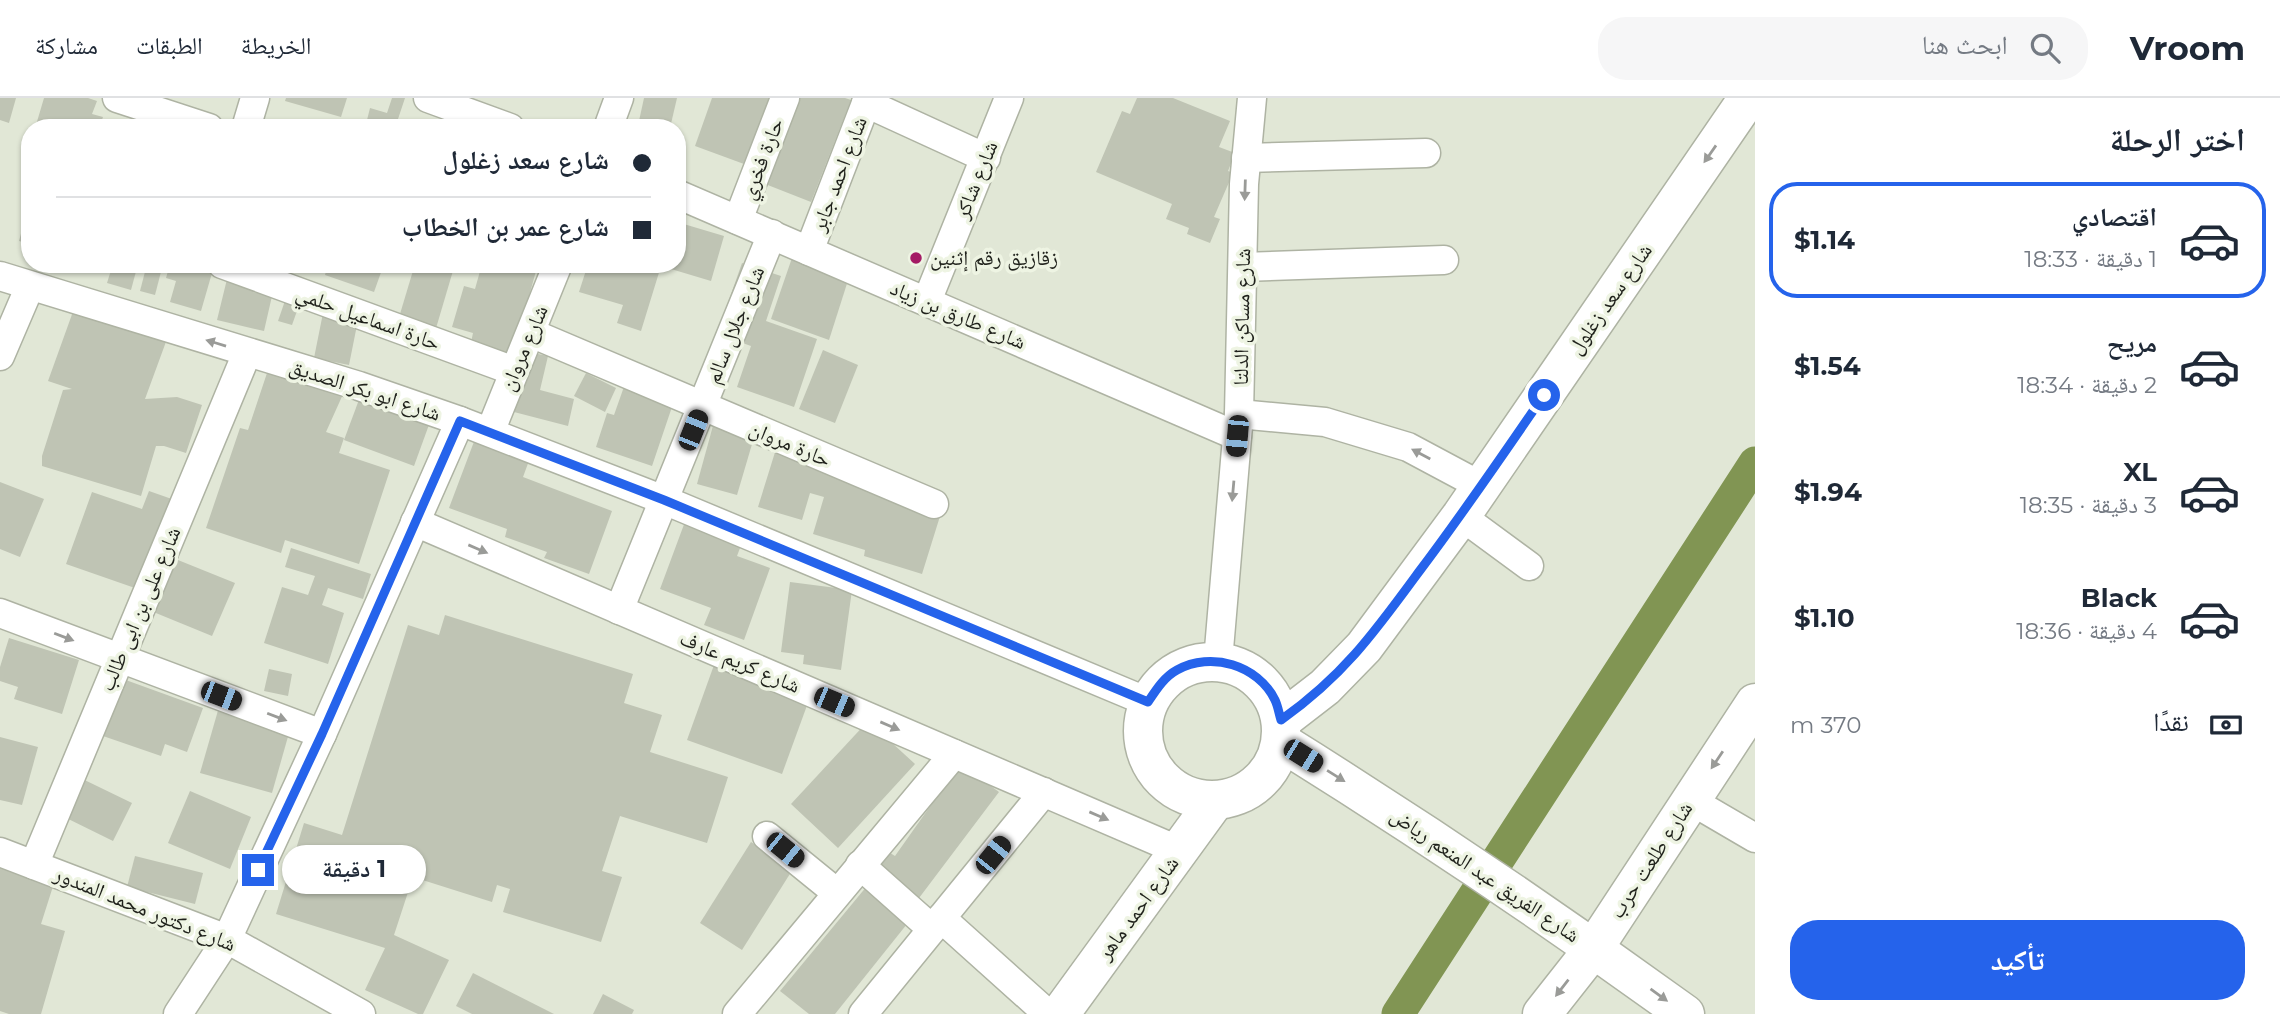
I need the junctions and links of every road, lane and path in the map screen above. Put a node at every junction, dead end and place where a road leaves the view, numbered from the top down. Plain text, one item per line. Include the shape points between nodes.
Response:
1 (117, 98) edge
2 (255, 98) edge
3 (428, 98) edge
4 (619, 98) edge
5 (785, 98) edge
6 (1009, 98) edge
7 (1252, 98) edge
8 (1748, 98) edge
9 (867, 101) edge
10 (181, 119) edge
11 (249, 119) edge
12 (485, 119) edge
13 (611, 119) edge
14 (1426, 153) dead end
15 (986, 158) junction
16 (1246, 158) junction
17 (686, 198) edge
18 (738, 220) junction
19 (772, 234) junction
20 (809, 251) junction
21 (1444, 260) dead end
22 (1243, 267) junction
23 (247, 273) edge
24 (554, 273) edge
25 (0, 276) edge
26 (30, 286) junction
27 (927, 301) junction
28 (531, 333) junction
29 (247, 353) junction
30 (0, 356) edge
31 (514, 371) junction
32 (702, 406) junction
33 (460, 421) junction
34 (1238, 425) junction
35 (490, 432) junction
36 (664, 500) junction
37 (1471, 501) junction
38 (934, 505) dead end
39 (415, 522) junction
40 (1529, 565) dead end
41 (619, 610) junction
42 (0, 613) edge
43 (120, 658) junction
44 (1218, 661) junction
45 (1148, 702) junction
46 (1755, 703) edge
47 (1281, 731) junction
48 (322, 734) junction
49 (954, 754) junction
50 (1044, 792) junction
51 (1215, 800) junction
52 (1690, 800) junction
53 (767, 836) dead end
54 (1755, 838) edge
55 (1181, 851) junction
56 (0, 852) edge
57 (34, 865) junction
58 (860, 865) junction
59 (837, 893) junction
60 (937, 924) junction
61 (227, 939) junction
62 (1594, 948) junction
63 (749, 1010) edge
64 (177, 1014) edge
65 (361, 1014) edge
66 (863, 1014) edge
67 (1048, 1014) edge
68 (1060, 1014) edge
69 (1542, 1014) edge
70 (1685, 1014) edge

1 - 10 street
2 - 11 street
3 - 12 street
4 - 13 street
5 - 18 street, حارة فخري
6 - 15 street, شارع شاكر
7 - 16 street, شارع مساكن الدلتا
8 -> 37 main road, شارع سعد زغلول
9 - 15 street
9 - 20 street, شارع احمد جابر
14 - 16 street
15 - 27 street, شارع شاكر
16 -> 22 street, شارع مساكن الدلتا
17 - 18 street, شارع طارق بن زياد
18 - 19 street, شارع طارق بن زياد
19 - 20 street, شارع طارق بن زياد
19 - 32 street, شارع جلال سالم
20 - 27 street, شارع طارق بن زياد
21 - 22 street
22 - 34 street, شارع مساكن الدلتا
23 - 31 street, حارة اسماعيل حلمي
24 - 28 street, شارع مروان
25 - 26 street, شارع ابو بكر الصديق
29 -> 26 street, شارع ابو بكر الصديق
26 - 30 street
27 - 34 street, شارع طارق بن زياد
28 - 31 street, شارع مروان
28 - 32 street, حارة مروان
29 - 33 street, شارع ابو بكر الصديق
29 - 43 street, شارع على بن ابى طالب
31 - 35 street, شارع مروان
32 - 36 street, شارع جلال سالم
32 - 38 street, حارة مروان
33 - 35 street, شارع ابو بكر الصديق
33 - 39 street
37 -> 34 street, شارع طارق بن زياد via 1408,447 1325,422
34 -> 44 street, شارع مساكن الدلتا
35 - 36 street, شارع ابو بكر الصديق
36 - 41 street, شارع جلال سالم
36 - 45 street, شارع ابو بكر الصديق
37 - 40 street, شارع طارق بن زياد
37 - 47 main road, شارع سعد زغلول via 1364,647
39 -> 41 street, شارع كريم عارف
39 - 48 street
41 -> 49 street, شارع كريم عارف
42 -> 43 street
43 -> 48 street
43 - 57 street, شارع على بن ابى طالب
44 - 45 main road via 1177,670
44 - 47 main road via 1241,667 1260,680 1275,699
45 - 51 main road via 1142,724 1144,748 1154,770 1181,792
46 -> 52 main road, شارع طلعت حرب
47 - 51 main road via 1273,764 1259,783 1238,795
47 -> 62 main road, شارع الفريق عبد المنعم رياض
48 - 61 street
49 - 50 street, شارع كريم عارف
49 - 58 street
50 -> 55 street, شارع كريم عارف
50 - 60 street
51 - 55 main road, شارع احمد ماهر
52 - 54 street
52 - 62 main road, شارع طلعت حرب
53 - 59 street
55 - 68 main road, شارع احمد ماهر
56 - 57 street, شارع دكتور محمد المندور
57 - 61 street, شارع دكتور محمد المندور
58 - 59 street
58 - 60 street
59 - 63 street
60 - 66 street
60 - 67 street
61 - 64 street
61 - 65 street, شارع دكتور محمد المندور
62 -> 69 main road, شارع طلعت حرب
62 -> 70 main road, شارع الفريق عبد المنعم رياض

